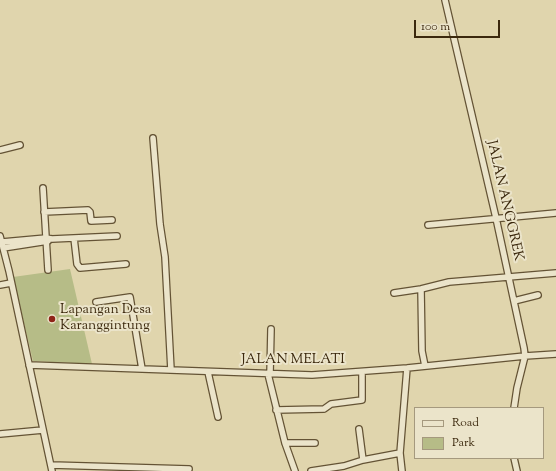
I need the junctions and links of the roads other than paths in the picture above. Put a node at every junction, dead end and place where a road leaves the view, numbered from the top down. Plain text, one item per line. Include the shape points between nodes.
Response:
1 (445, 0) edge
2 (153, 138) dead end
3 (20, 145) dead end
4 (0, 150) edge
5 (43, 188) dead end
6 (44, 212) junction
7 (556, 213) edge
8 (496, 218) junction
9 (112, 220) dead end
10 (428, 225) dead end
11 (0, 236) edge
12 (117, 236) dead end
13 (74, 238) junction
14 (48, 240) junction
15 (2, 245) junction
16 (126, 264) dead end
17 (48, 270) dead end
18 (556, 273) edge
19 (509, 278) junction
20 (11, 283) junction
21 (0, 285) edge
22 (421, 290) junction
23 (394, 293) dead end
24 (538, 295) dead end
25 (514, 301) junction
26 (96, 302) dead end
27 (271, 329) dead end
28 (556, 354) edge
29 (525, 356) junction
30 (29, 365) junction
31 (425, 366) junction
32 (407, 368) junction
33 (142, 369) junction
34 (171, 370) junction
35 (208, 372) junction
36 (362, 372) junction
37 (269, 374) junction
38 (514, 407) edge
39 (276, 410) junction
40 (218, 417) dead end
41 (359, 429) dead end
42 (43, 430) junction
43 (0, 434) edge
44 (285, 443) junction
45 (315, 443) dead end
46 (400, 454) junction
47 (514, 459) edge
48 (363, 460) junction
49 (51, 468) edge
50 (154, 469) edge
51 (189, 469) dead end
52 (294, 471) edge
53 (311, 471) edge
54 (402, 471) edge
55 (517, 471) edge

1 - 8 street, JALAN ANGGREK
2 - 34 street
3 - 4 street
5 - 6 street
6 - 9 street via 88,210 91,221
6 - 14 street
7 - 8 street
8 - 10 street
8 - 19 street, JALAN ANGGREK
11 - 15 street
12 - 13 street
13 - 14 street
13 - 16 street via 77,264 80,268
14 - 15 street
14 - 17 street
15 - 20 street
18 - 19 street
19 - 22 street via 449,282
19 - 25 street, JALAN ANGGREK
20 - 21 street
20 - 30 street
22 - 23 street
22 - 31 street via 422,351
24 - 25 street
25 - 29 street, JALAN ANGGREK
26 - 33 street via 130,297
27 - 37 street
28 - 29 street, JALAN MELATI
29 - 31 street, JALAN MELATI
29 - 38 street, JALAN ANGGREK
30 - 33 street, JALAN MELATI
30 - 42 street
31 - 32 street, JALAN MELATI
32 - 36 street, JALAN MELATI
32 - 46 street
33 - 34 street, JALAN MELATI
34 - 35 street, JALAN MELATI
35 - 37 street, JALAN MELATI
35 - 40 street
36 - 37 street, JALAN MELATI
36 - 39 street via 362,400 331,404 324,409
37 - 39 street
39 - 44 street
41 - 48 street
42 - 43 street
42 - 49 street
44 - 45 street
44 - 52 street
46 - 48 street
46 - 54 street
47 - 55 street
48 - 53 street
49 - 50 street
50 - 51 street

